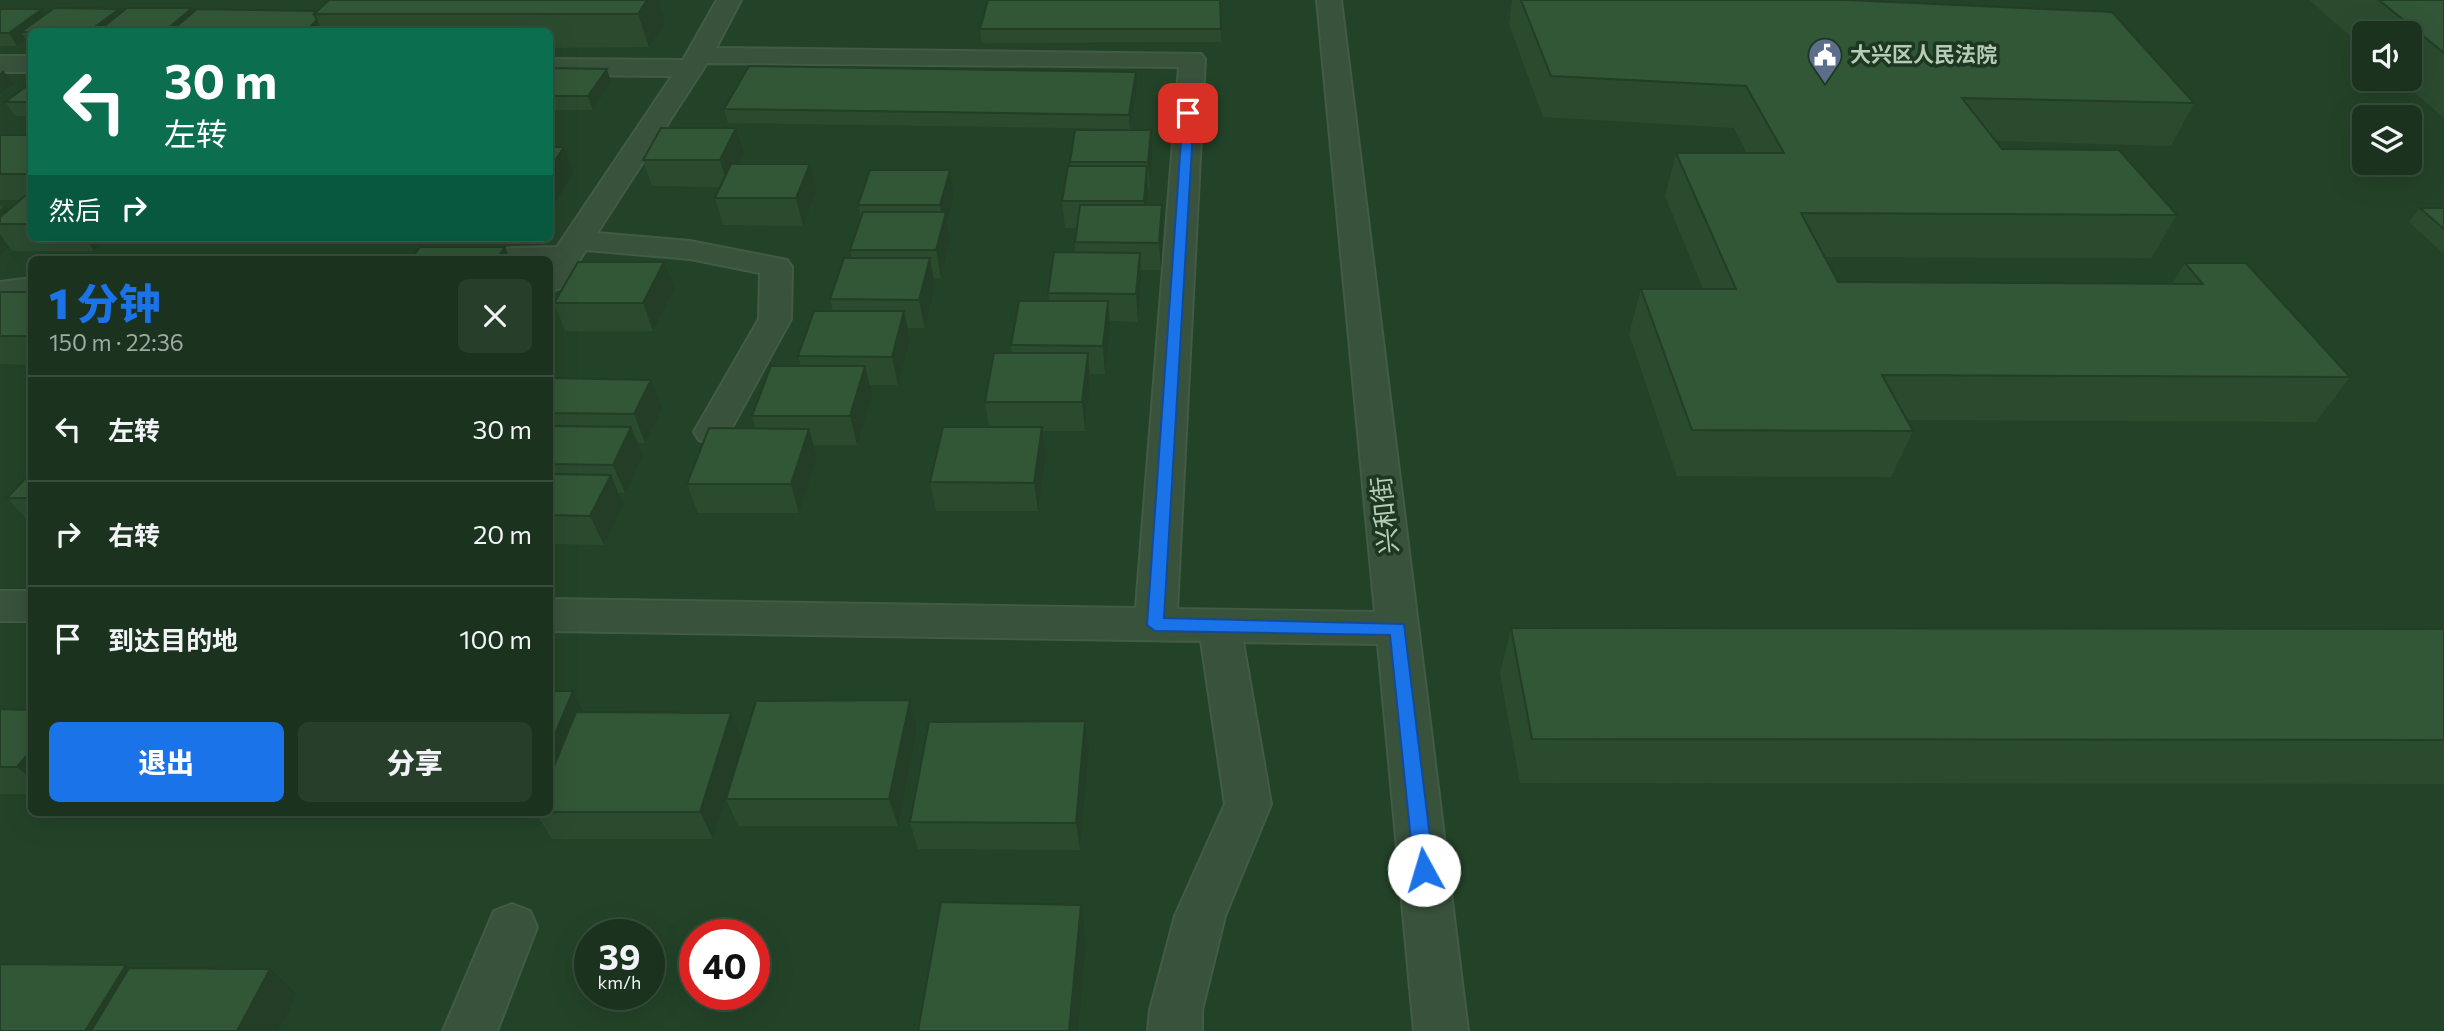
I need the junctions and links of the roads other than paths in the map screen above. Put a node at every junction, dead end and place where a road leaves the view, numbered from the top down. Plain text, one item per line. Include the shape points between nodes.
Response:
1 (729, 0) edge
2 (1329, 0) edge
3 (695, 62) junction
4 (0, 64) edge
5 (28, 64) edge
6 (553, 67) edge
7 (564, 259) edge
8 (28, 288) edge
9 (0, 292) edge
10 (712, 432) edge
11 (0, 606) edge
12 (28, 606) edge
13 (553, 615) edge
14 (1155, 625) junction
15 (1220, 626) junction
16 (1398, 628) junction
17 (512, 928) dead end
18 (470, 1031) edge
19 (1175, 1031) edge
20 (1441, 1031) edge

1 - 3 street
2 - 16 street, 兴和街
3 - 6 street
3 - 7 street
3 - 14 street via 1192,59
4 - 5 street
7 - 10 street via 690,250 776,267 775,319
8 - 9 street
11 - 12 street
13 - 14 street
14 - 15 street
15 - 16 street
15 - 19 street via 1248,804 1200,916
16 - 20 street, 兴和街
17 - 18 street

